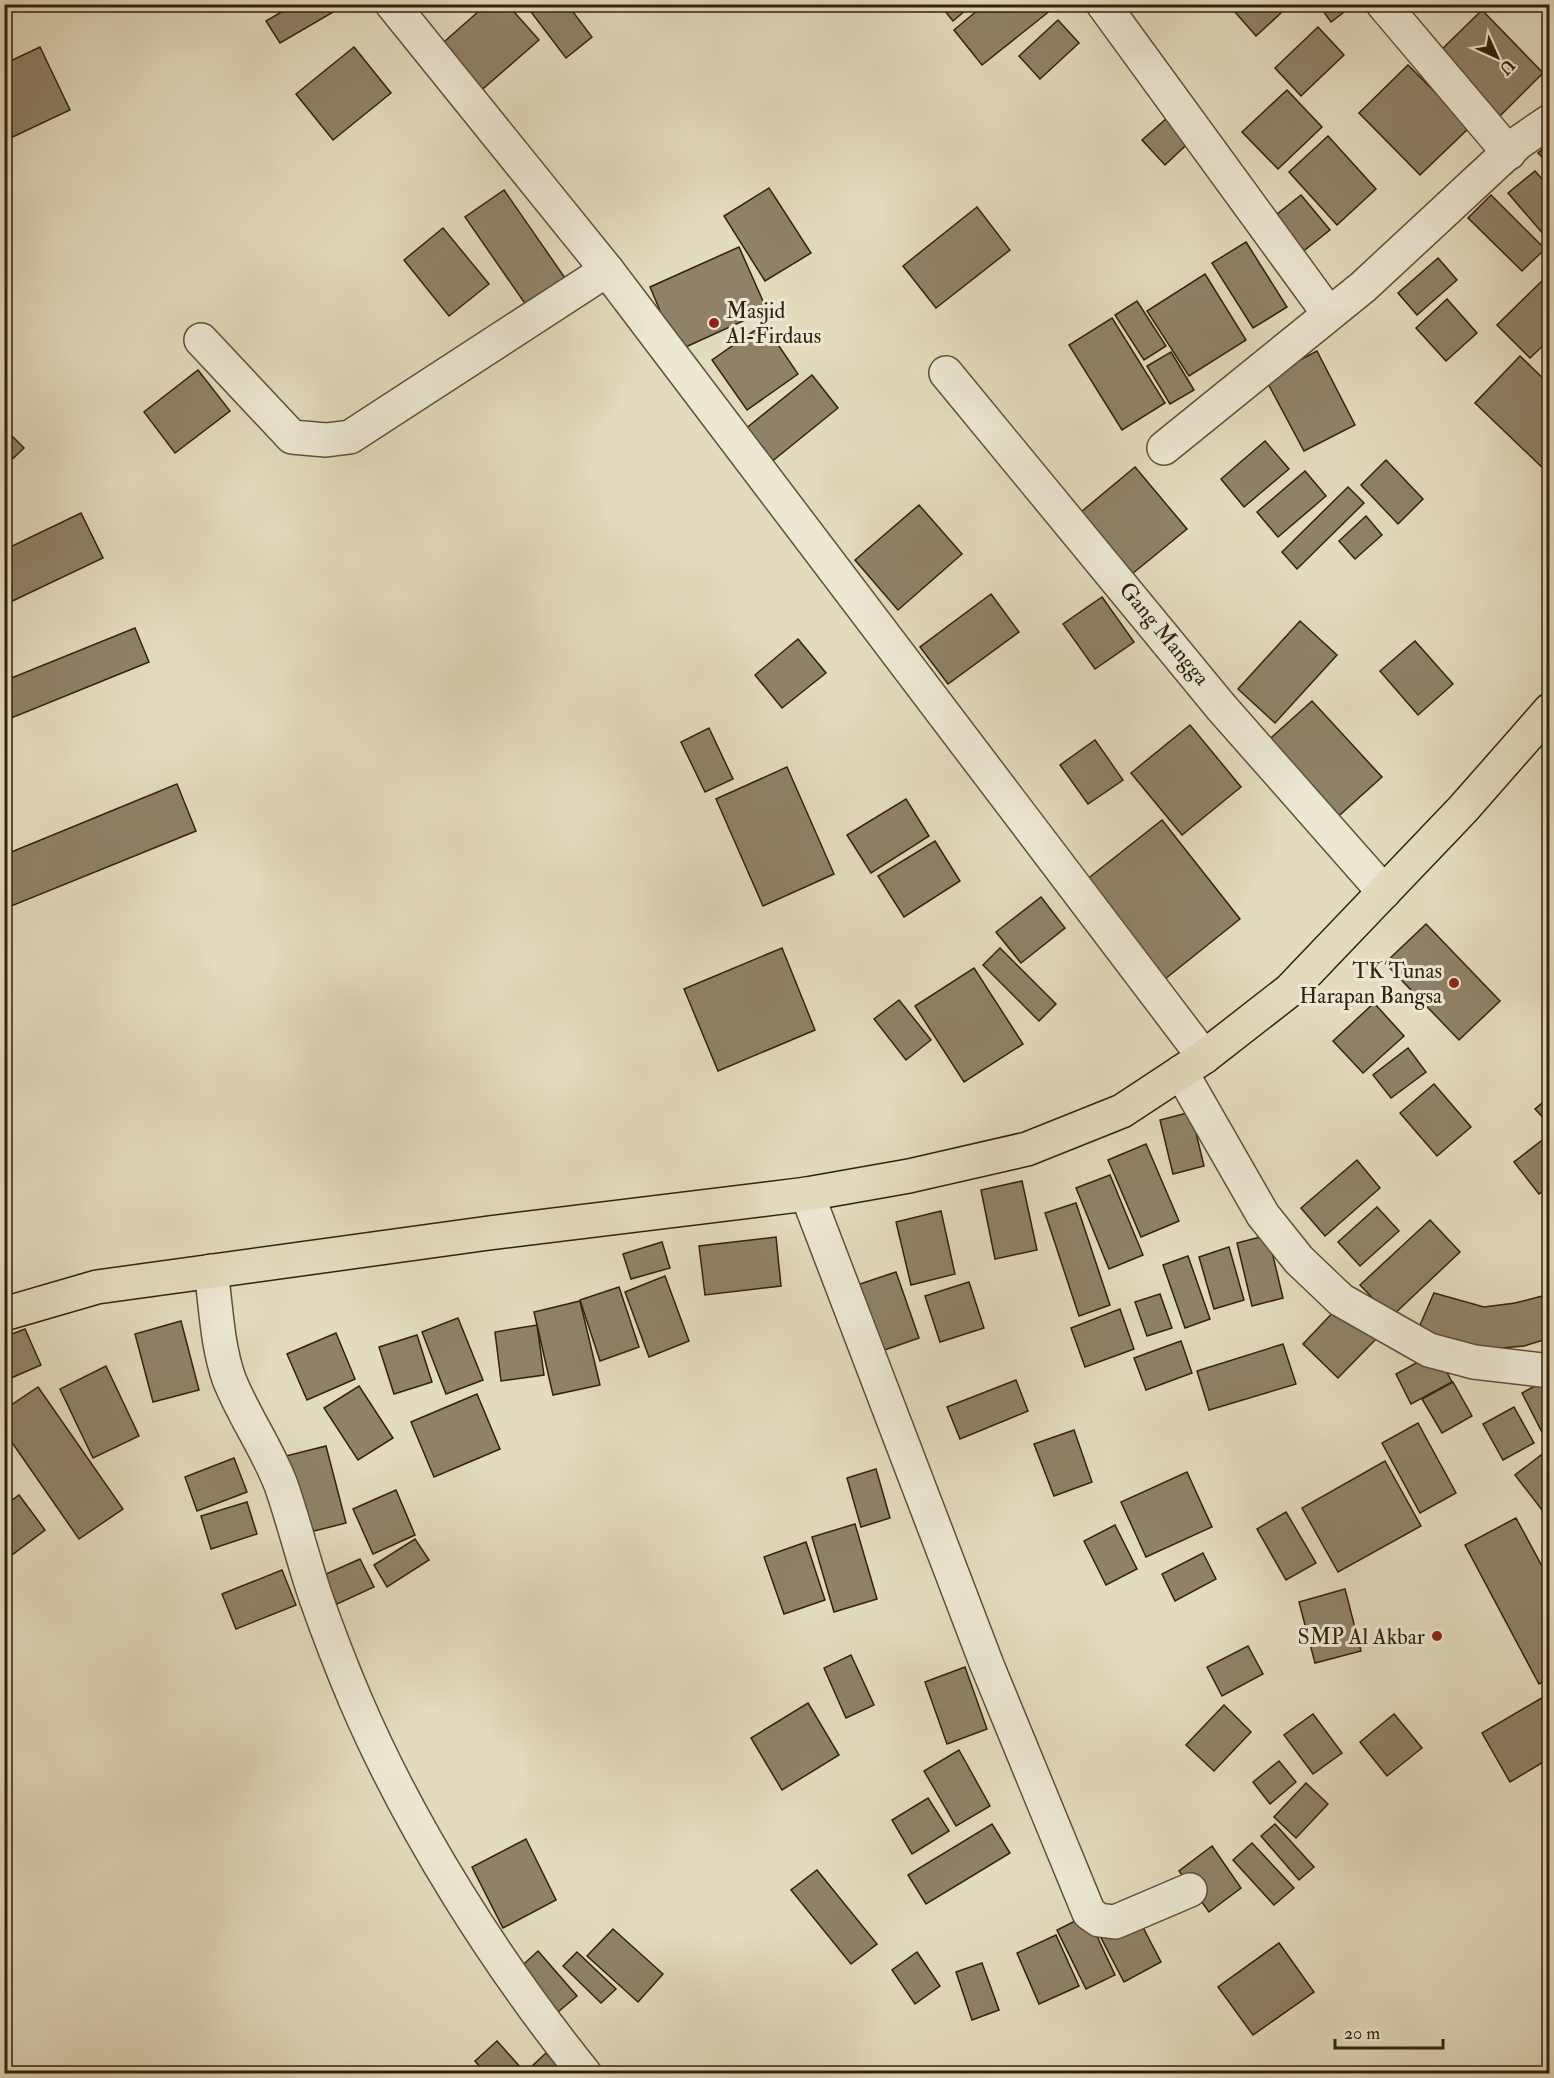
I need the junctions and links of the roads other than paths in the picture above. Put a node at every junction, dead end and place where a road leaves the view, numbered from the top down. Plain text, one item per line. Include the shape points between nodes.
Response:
1 (392, 4) edge
2 (1103, 4) edge
3 (1383, 4) edge
4 (1550, 121) edge
5 (1509, 153) junction
6 (607, 270) junction
7 (1329, 314) junction
8 (201, 340) dead end
9 (946, 373) dead end
10 (1164, 448) dead end
11 (1550, 710) edge
12 (1384, 892) junction
13 (1192, 1064) junction
14 (807, 1194) junction
15 (211, 1271) junction
16 (4, 1314) edge
17 (1550, 1371) edge
18 (1190, 1890) dead end
19 (585, 2073) edge

1 - 6 street
2 - 7 street
3 - 5 street
4 - 5 street
5 - 7 street
6 - 8 street via 350,437 292,437
6 - 13 street
7 - 10 street
9 - 12 street via 1221,707
11 - 12 highway
12 - 13 highway via 1290,990
13 - 14 highway via 1122,1111 1027,1149
13 - 17 street via 1263,1215 1299,1260 1341,1300 1429,1350 1474,1362
14 - 15 highway
14 - 18 street via 983,1654 1089,1913 1099,1920 1115,1922
15 - 16 highway via 97,1287
15 - 19 street via 229,1378 280,1485 316,1599 385,1766 483,1932

